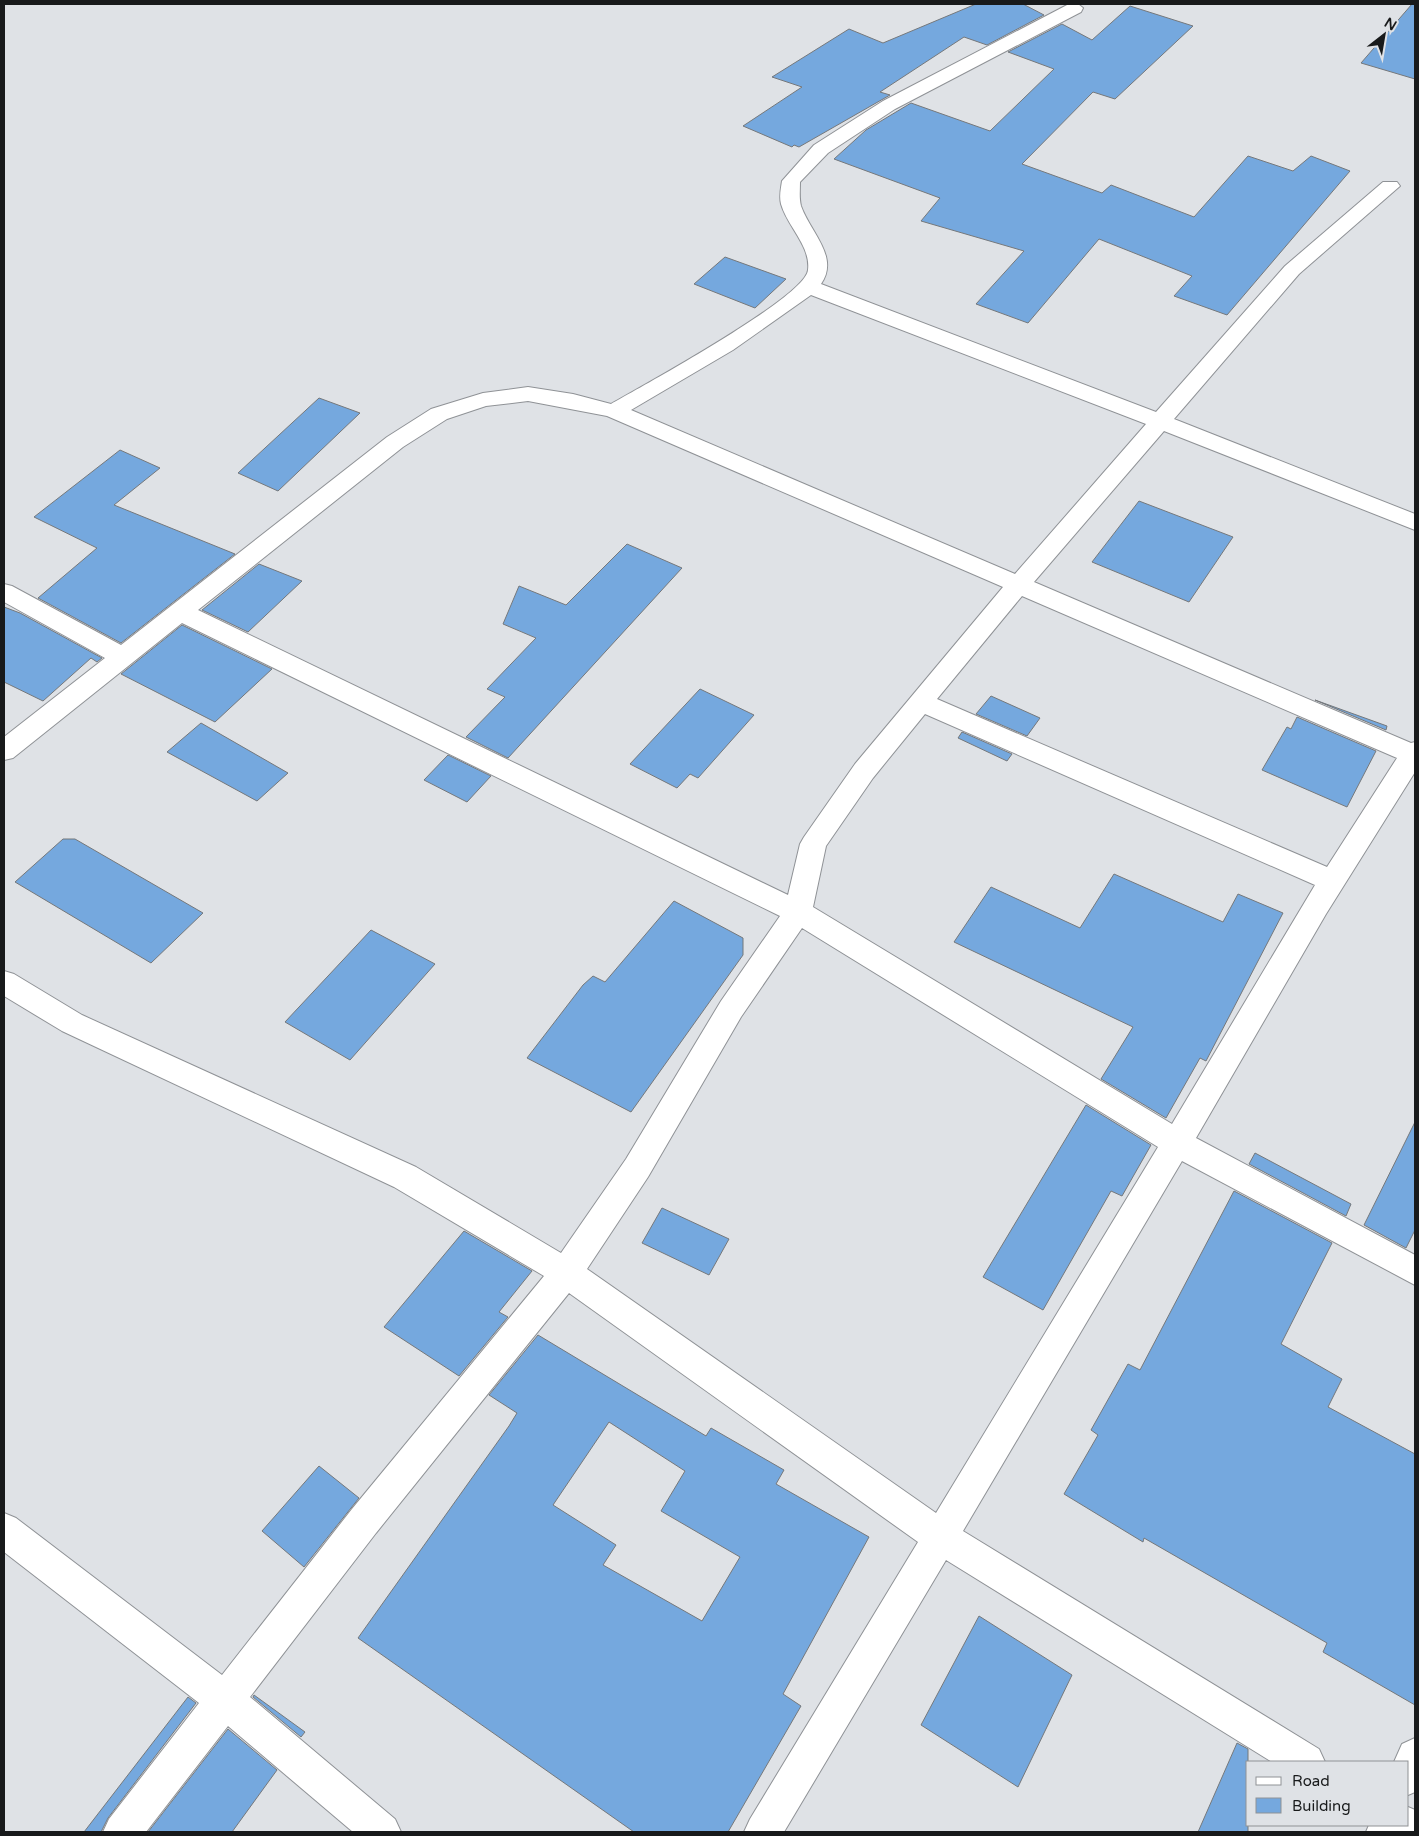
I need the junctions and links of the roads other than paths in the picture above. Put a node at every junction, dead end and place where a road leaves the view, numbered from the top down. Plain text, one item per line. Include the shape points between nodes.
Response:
1 (1075, 8) dead end
2 (1390, 186) dead end
3 (809, 288) junction
4 (614, 411) junction
5 (1160, 421) junction
6 (1415, 522) edge
7 (1018, 585) junction
8 (4, 592) edge
9 (179, 611) junction
10 (123, 657) junction
11 (920, 702) junction
12 (4, 751) edge
13 (1414, 752) edge
14 (1333, 881) junction
15 (798, 912) junction
16 (4, 982) edge
17 (1177, 1143) junction
18 (1415, 1271) edge
19 (566, 1273) junction
20 (4, 1530) edge
21 (941, 1537) junction
22 (225, 1700) junction
23 (1415, 1757) edge
24 (1304, 1761) edge
25 (1409, 1773) edge
26 (122, 1832) edge
27 (382, 1832) edge
28 (763, 1832) edge

1 - 3 street via 889,105 821,149 791,181 791,204 819,264 818,275
2 - 5 street via 1292,270
3 - 4 street via 768,319
3 - 5 street
4 - 7 street
4 - 9 street via 528,394 483,400 439,414 395,442
5 - 6 street
5 - 7 street
7 - 11 street
7 - 13 street
8 - 10 street
9 - 10 street
9 - 15 street
10 - 12 street
11 - 14 street
11 - 15 street via 864,771 813,844
13 - 14 street
14 - 17 street
15 - 17 street
15 - 19 street via 731,1009 637,1168
16 - 19 street via 72,1023 405,1177
17 - 18 street
17 - 21 street
19 - 21 street
19 - 22 street via 364,1521
20 - 22 street
21 - 24 street
21 - 28 street
22 - 26 street
22 - 27 street
23 - 25 street

